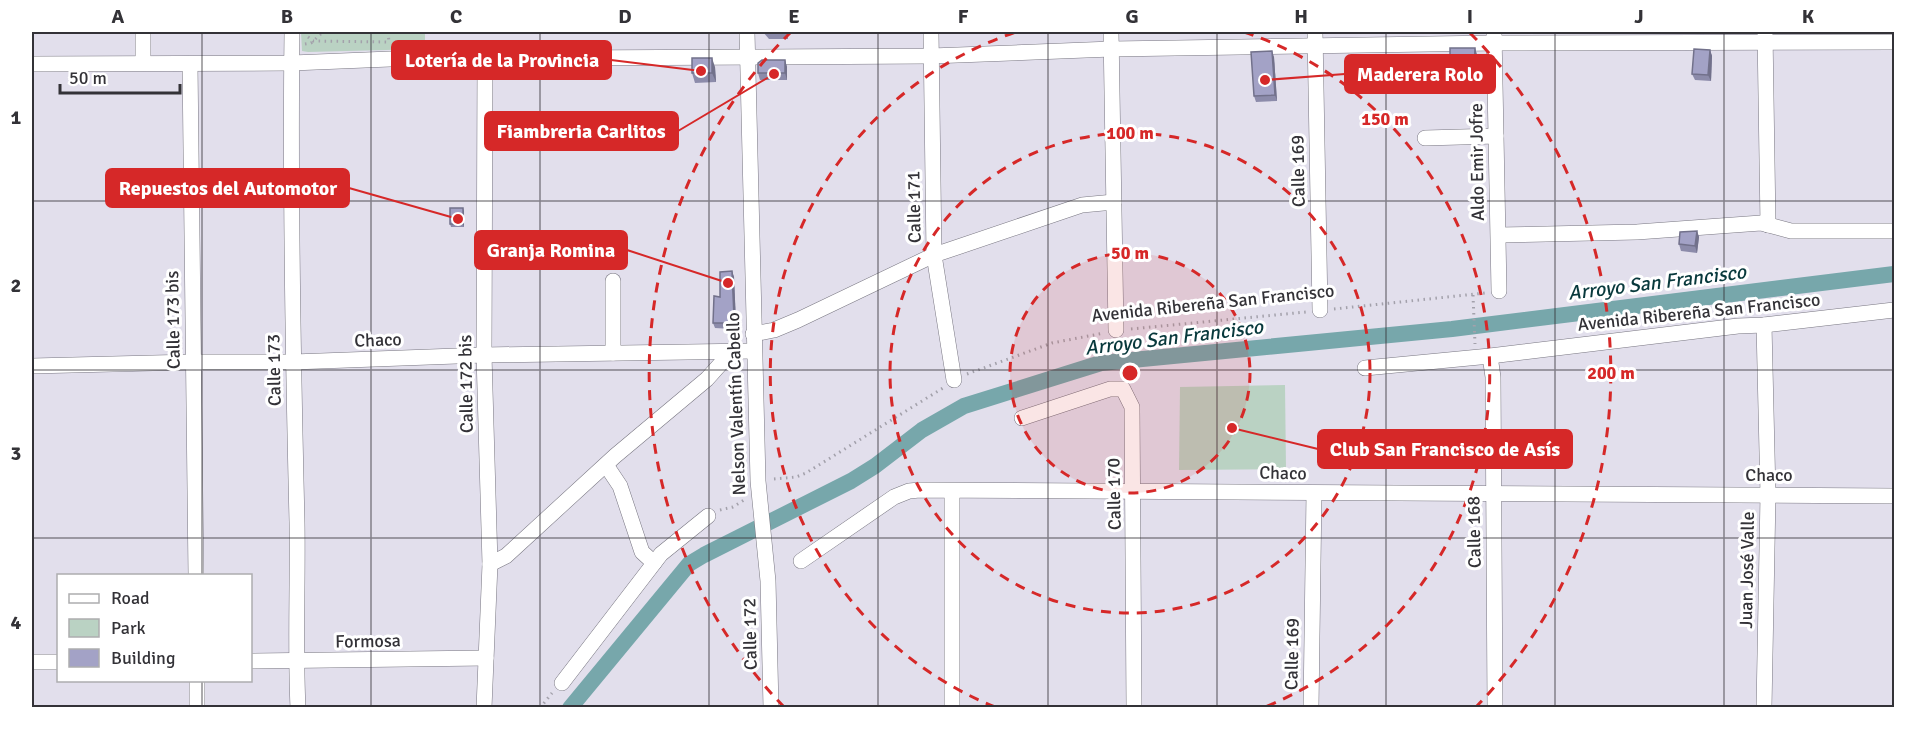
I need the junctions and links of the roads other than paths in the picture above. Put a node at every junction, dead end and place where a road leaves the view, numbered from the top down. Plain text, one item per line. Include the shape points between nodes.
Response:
1 (143, 32) edge
2 (292, 32) edge
3 (747, 32) edge
4 (931, 32) edge
5 (1112, 32) edge
6 (1494, 37) edge
7 (1765, 37) edge
8 (1315, 38) edge
9 (1894, 42) edge
10 (1112, 49) junction
11 (931, 56) junction
12 (747, 58) junction
13 (485, 59) junction
14 (143, 63) junction
15 (292, 63) junction
16 (32, 64) edge
17 (190, 64) junction
18 (1496, 136) junction
19 (1425, 138) dead end
20 (1114, 202) junction
21 (1768, 225) junction
22 (1894, 231) edge
23 (1498, 235) junction
24 (934, 255) junction
25 (613, 281) dead end
26 (1499, 291) road end
27 (1320, 310) road end
28 (1894, 310) edge
29 (1764, 325) junction
30 (1116, 330) road end
31 (753, 334) junction
32 (753, 351) junction
33 (725, 352) junction
34 (613, 353) junction
35 (484, 356) junction
36 (1490, 356) junction
37 (194, 362) junction
38 (293, 362) junction
39 (32, 366) edge
40 (1365, 368) dead end
41 (954, 380) road end
42 (1022, 418) dead end
43 (606, 465) junction
44 (952, 491) junction
45 (1134, 491) junction
46 (1493, 492) junction
47 (1314, 493) junction
48 (1768, 495) junction
49 (1894, 496) edge
50 (708, 516) road end
51 (765, 559) joint
52 (801, 561) dead end
53 (654, 563) junction
54 (490, 564) junction
55 (196, 574) edge
56 (486, 658) junction
57 (252, 661) edge
58 (32, 662) edge
59 (57, 662) edge
60 (296, 662) junction
61 (197, 682) edge
62 (562, 682) dead end
63 (197, 708) edge
64 (298, 708) edge
65 (484, 708) edge
66 (771, 708) edge
67 (952, 708) edge
68 (1134, 708) edge
69 (1311, 708) edge
70 (1495, 708) edge
71 (1764, 708) edge

1 - 14 street
2 - 15 street, Calle 173
3 - 12 street, Nelson Valentín Cabello
4 - 11 street, Calle 171
5 - 10 street
6 - 7 street
6 - 8 street
6 - 18 street, Aldo Emir Jofre
7 - 9 street
7 - 21 street
8 - 10 street
8 - 27 street, Calle 169
10 - 11 street
10 - 20 street
11 - 12 street
11 - 24 street, Calle 171
12 - 13 street
12 - 31 street, Nelson Valentín Cabello
13 - 15 street
13 - 35 street, Calle 172 bis
14 - 16 street
14 - 17 street
15 - 17 street
15 - 38 street, Calle 173
17 - 37 street, Calle 173 bis
18 - 19 street
18 - 23 street, Aldo Emir Jofre
20 - 24 street via 1082,205
20 - 30 street
21 - 22 street via 1791,231
21 - 23 street
23 - 26 street, Aldo Emir Jofre
24 - 31 street via 798,320
24 - 41 street, Calle 171
25 - 34 street
28 - 29 street, Avenida Ribereña San Francisco
29 - 36 street, Avenida Ribereña San Francisco
29 - 48 street, Juan José Valle
31 - 32 street, Nelson Valentín Cabello
32 - 33 street, Chaco
32 - 51 street, Nelson Valentín Cabello
33 - 34 street, Chaco
33 - 43 street via 724,360 707,379
34 - 35 street, Chaco
35 - 38 street, Chaco
35 - 54 street, Calle 172 bis
36 - 40 street, Avenida Ribereña San Francisco
36 - 46 street, Calle 168
37 - 38 street, Chaco
37 - 39 street, Chaco
37 - 55 street, Calle 173 bis
38 - 60 street, Calle 173
42 - 45 street, Calle 170 via 1110,389 1123,389 1132,407
43 - 53 street via 620,486 642,552
43 - 54 street via 506,556
44 - 45 street, Chaco
44 - 52 street, Chaco via 901,493
44 - 67 street
45 - 47 street, Chaco
45 - 68 street, Calle 170
46 - 47 street, Chaco
46 - 48 street, Chaco
46 - 70 street, Calle 168
47 - 69 street, Calle 169
48 - 49 street, Chaco
48 - 71 street, Juan José Valle
50 - 53 street
51 - 66 street, Calle 172
53 - 62 street
54 - 56 street, Calle 172 bis
56 - 60 street, Formosa
56 - 65 street, Calle 172 bis
57 - 60 street, Formosa
58 - 59 street
60 - 64 street, Calle 173
61 - 63 street

